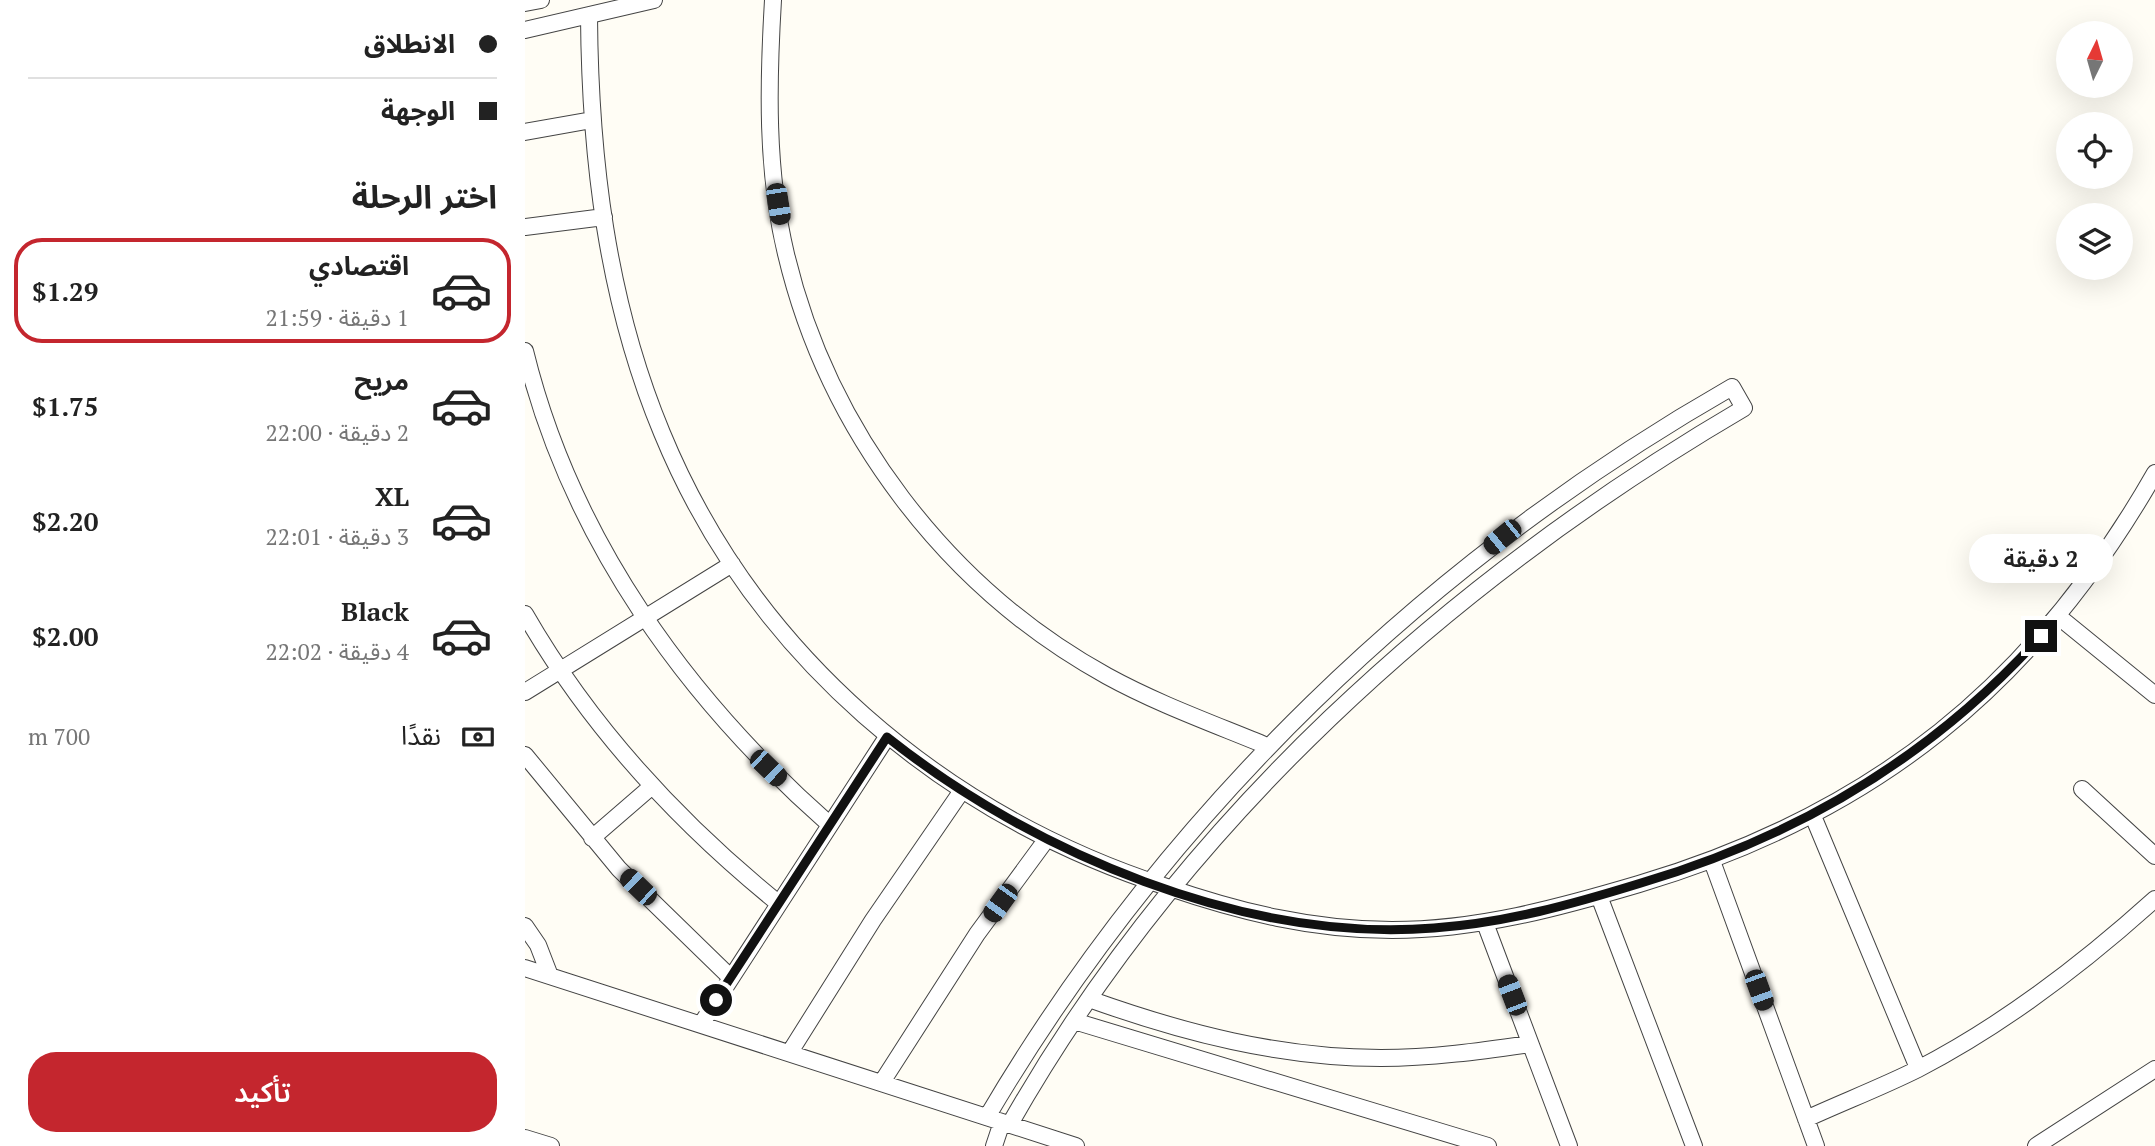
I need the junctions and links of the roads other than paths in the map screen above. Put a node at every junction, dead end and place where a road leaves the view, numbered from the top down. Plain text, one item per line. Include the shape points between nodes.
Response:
1 (541, 0) edge
2 (654, 0) edge
3 (773, 0) edge
4 (525, 3) edge
5 (589, 16) junction
6 (525, 30) edge
7 (592, 120) junction
8 (525, 132) edge
9 (604, 217) junction
10 (525, 227) edge
11 (525, 351) edge
12 (2155, 473) edge
13 (732, 564) junction
14 (525, 614) edge
15 (2059, 617) junction
16 (644, 618) junction
17 (560, 671) junction
18 (525, 692) edge
19 (2155, 695) edge
20 (887, 737) junction
21 (1267, 746) junction
22 (525, 755) edge
23 (651, 787) junction
24 (2082, 789) dead end
25 (961, 792) junction
26 (1813, 816) junction
27 (829, 824) junction
28 (592, 838) junction
29 (1046, 840) junction
30 (2155, 856) edge
31 (1712, 861) junction
32 (1151, 882) junction
33 (1173, 889) junction
34 (1599, 896) junction
35 (2155, 899) edge
36 (778, 903) junction
37 (1485, 923) junction
38 (525, 926) edge
39 (525, 968) edge
40 (550, 976) junction
41 (730, 977) junction
42 (1089, 999) junction
43 (1074, 1021) junction
44 (702, 1023) junction
45 (1530, 1044) junction
46 (790, 1052) junction
47 (1918, 1068) junction
48 (2155, 1069) edge
49 (882, 1082) junction
50 (1806, 1119) junction
51 (1000, 1121) junction
52 (525, 1138) edge
53 (1440, 1139) edge
54 (551, 1146) edge
55 (994, 1146) edge
56 (1076, 1146) edge
57 (1487, 1146) edge
58 (1569, 1146) edge
59 (1693, 1146) edge
60 (1816, 1146) edge
61 (2036, 1146) edge

1 - 4 street
2 - 5 street
3 - 21 street via 769,96 773,179 785,252 804,318 843,408 902,501 955,562 1024,622 1107,676
5 - 6 street
5 - 7 street
7 - 8 street
7 - 9 street
9 - 10 street
9 - 13 street via 624,321 649,400 681,475
11 - 16 street via 550,433 577,497
12 - 15 street via 2123,528
13 - 16 street
13 - 20 street via 795,647
14 - 17 street
15 - 19 street
15 - 26 street via 1946,729
16 - 17 street
16 - 27 street via 720,718
17 - 18 street
17 - 23 street
20 - 25 street
20 - 27 street
21 - 32 street
21 - 33 street via 1427,598 1521,522 1657,430 1732,387 1744,408 1583,510 1460,602 1299,749
22 - 28 street
23 - 28 street
23 - 36 street via 733,867
24 - 30 street
25 - 29 street
25 - 46 street
26 - 31 street
26 - 47 street
27 - 36 street
28 - 41 street
29 - 32 street
29 - 49 street via 957,964
31 - 34 street
31 - 50 street
32 - 33 street
32 - 51 street via 1078,974
33 - 37 street via 1257,915 1345,928 1433,929
33 - 42 street
34 - 37 street
34 - 59 street
35 - 47 street via 2099,950 2011,1014
36 - 41 street
37 - 45 street
38 - 40 street
39 - 40 street
40 - 44 street
41 - 44 street
42 - 43 street
42 - 45 street via 1160,1025 1306,1054 1406,1057
43 - 51 street
43 - 53 street
44 - 46 street
45 - 58 street
46 - 49 street
47 - 50 street
48 - 61 street
49 - 51 street
50 - 60 street
51 - 55 street
51 - 56 street
52 - 54 street
53 - 57 street

